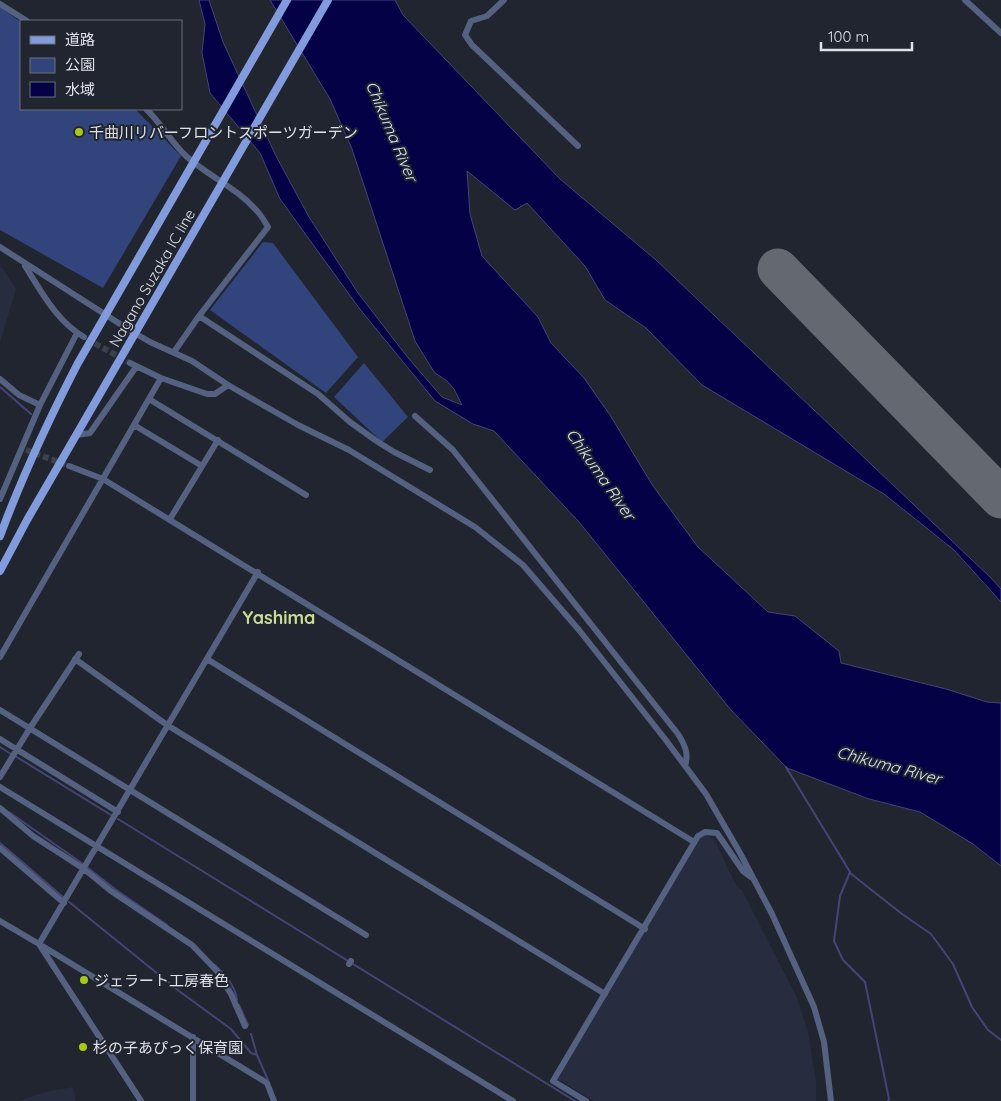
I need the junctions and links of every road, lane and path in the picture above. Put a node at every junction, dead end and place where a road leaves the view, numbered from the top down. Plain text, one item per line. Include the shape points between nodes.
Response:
1 (287, 0) edge
2 (328, 0) edge
3 (504, 0) edge
4 (965, 0) edge
5 (0, 4) edge
6 (25, 20) edge
7 (1001, 33) edge
8 (147, 110) edge
9 (578, 146) dead end
10 (0, 247) edge
11 (23, 262) junction
12 (106, 313) junction
13 (199, 316) junction
14 (137, 331) junction
15 (77, 333) junction
16 (84, 337) tunnel mouth
17 (174, 352) junction
18 (161, 378) junction
19 (0, 379) edge
20 (228, 385) junction
21 (149, 399) junction
22 (40, 406) junction
23 (414, 416) dead end
24 (134, 425) junction
25 (77, 435) junction
26 (218, 440) junction
27 (69, 466) tunnel mouth
28 (202, 466) junction
29 (430, 470) dead end
30 (103, 479) junction
31 (306, 495) dead end
32 (0, 499) edge
33 (170, 519) junction
34 (0, 536) edge
35 (0, 571) edge
36 (258, 572) junction
37 (0, 657) edge
38 (207, 659) junction
39 (0, 710) edge
40 (168, 725) junction
41 (30, 728) junction
42 (0, 739) edge
43 (14, 754) junction
44 (685, 766) junction
45 (0, 777) edge
46 (0, 786) edge
47 (131, 790) junction
48 (0, 808) edge
49 (118, 812) junction
50 (694, 842) junction
51 (98, 846) junction
52 (0, 848) edge
53 (84, 869) junction
54 (754, 879) junction
55 (64, 903) junction
56 (0, 921) edge
57 (644, 929) junction
58 (366, 935) dead end
59 (40, 944) junction
60 (605, 994) junction
61 (245, 1026) dead end
62 (193, 1038) junction
63 (141, 1101) edge
64 (193, 1101) edge
65 (274, 1101) edge
66 (513, 1101) edge
67 (586, 1101) edge
68 (831, 1101) edge

1 - 12 main road, Nagano Suzaka IC line
2 - 14 main road, Nagano Suzaka IC line
3 - 9 street via 487,16 471,21 465,35
4 - 7 street
5 - 6 street
8 - 13 street via 186,156 258,211 268,227
10 - 11 street
11 - 12 street
11 - 15 street via 57,314
12 - 14 street
12 - 34 main road, Nagano Suzaka IC line via 62,394
13 - 17 street
13 - 29 street via 318,394 350,422 394,452
14 - 17 street via 150,342
14 - 25 main road, Nagano Suzaka IC line
15 - 16 street
15 - 22 street
17 - 20 street
18 - 20 street via 207,394 215,394
18 - 21 street
18 - 25 street via 133,365 90,433
19 - 22 street via 18,395
20 - 44 street via 349,450 475,527 523,565 579,630
21 - 24 street
21 - 26 street
22 - 32 street
23 - 44 street via 453,450 678,734 686,747
24 - 28 street
24 - 30 street
25 - 35 main road, Nagano Suzaka IC line
26 - 28 street
26 - 31 street
27 - 30 street
28 - 33 street
30 - 33 street
30 - 37 street
33 - 36 street
36 - 38 street
36 - 50 street
38 - 40 street
38 - 57 street
39 - 41 street
40 - 41 street via 77,656
40 - 47 street
40 - 60 street
41 - 43 street
41 - 47 street
42 - 43 street
43 - 45 street
43 - 49 street
44 - 54 street via 706,794
46 - 51 street
47 - 49 street
47 - 58 street
48 - 53 street via 32,836
49 - 51 street
50 - 54 street via 705,832 717,833 743,871
50 - 57 street
51 - 53 street
51 - 66 street
52 - 55 street
53 - 55 street
53 - 61 street via 192,945 217,971
54 - 68 street via 814,1007 824,1042
55 - 59 street
56 - 59 street
57 - 60 street
59 - 62 street
59 - 63 street
60 - 67 street via 553,1081
62 - 64 street
62 - 65 street via 267,1084

